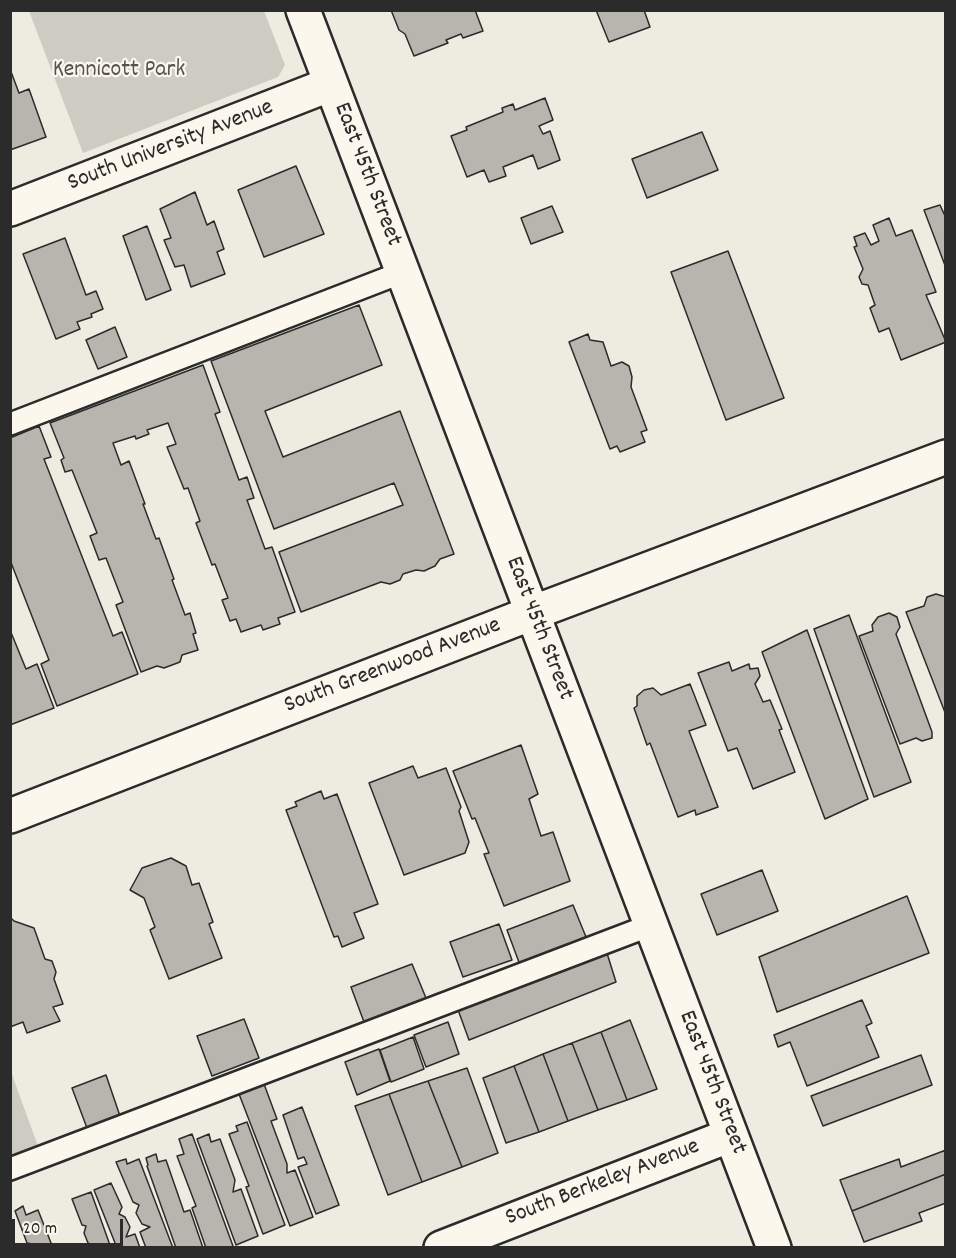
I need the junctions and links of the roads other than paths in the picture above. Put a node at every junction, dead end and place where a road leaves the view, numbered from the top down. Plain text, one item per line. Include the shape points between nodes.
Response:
1 (303, 10) edge
2 (331, 84) junction
3 (10, 208) edge
4 (403, 272) junction
5 (10, 424) edge
6 (945, 457) edge
7 (532, 614) junction
8 (10, 816) edge
9 (651, 925) junction
10 (731, 1134) junction
11 (10, 1169) edge
12 (441, 1248) edge
13 (774, 1248) edge

1 - 2 street, East 45th Street
2 - 3 street, South University Avenue
2 - 4 street, East 45th Street
4 - 5 lane
4 - 7 street, East 45th Street
6 - 7 street, South Greenwood Avenue
7 - 8 street, South Greenwood Avenue
7 - 9 street, East 45th Street
9 - 10 street, East 45th Street
9 - 11 lane
10 - 12 street, South Berkeley Avenue
10 - 13 street, East 45th Street

